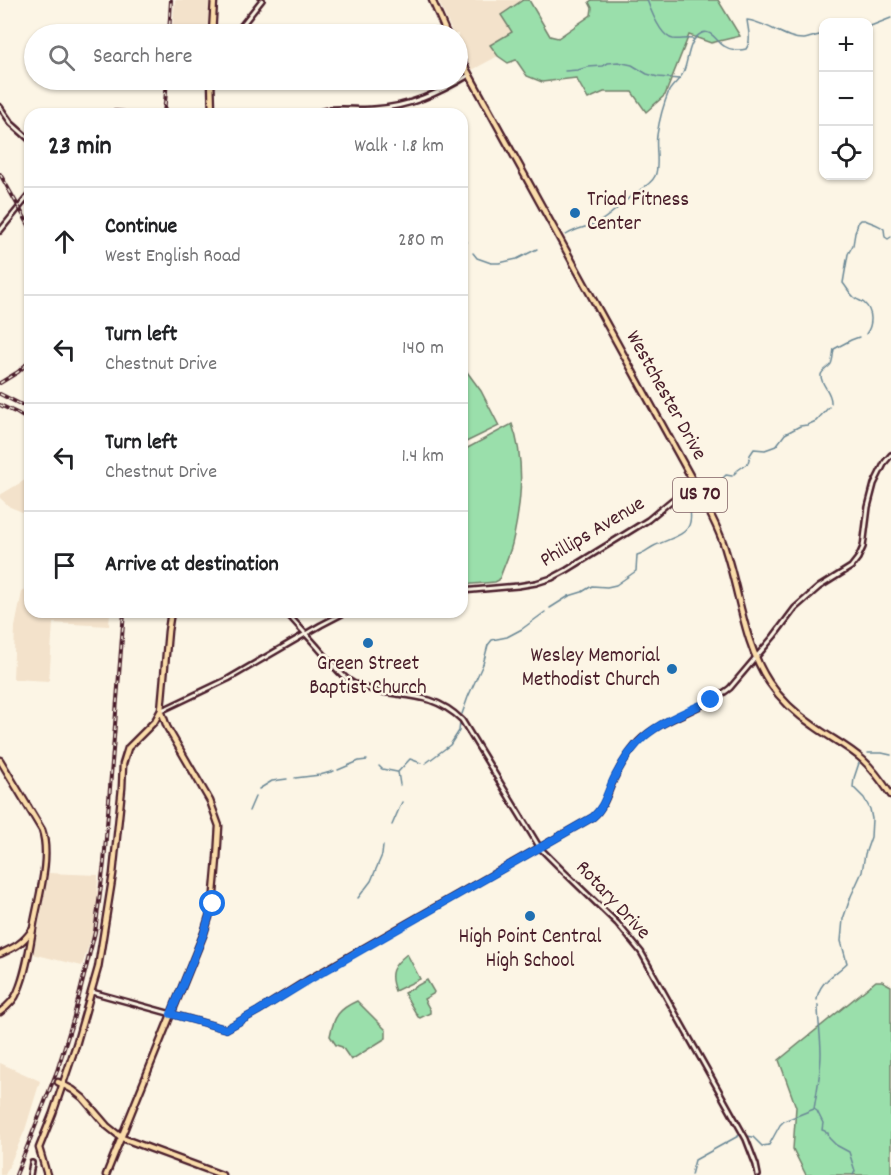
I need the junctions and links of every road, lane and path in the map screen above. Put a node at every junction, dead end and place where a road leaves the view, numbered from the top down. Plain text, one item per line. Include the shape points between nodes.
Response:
1 (214, 0) edge
2 (262, 0) edge
3 (432, 0) edge
4 (213, 24) edge
5 (243, 24) edge
6 (443, 24) edge
7 (469, 75) edge
8 (211, 90) edge
9 (444, 90) edge
10 (0, 107) edge
11 (212, 108) edge
12 (385, 108) edge
13 (24, 135) edge
14 (24, 201) edge
15 (0, 231) edge
16 (891, 455) edge
17 (695, 484) junction
18 (468, 590) edge
19 (170, 618) edge
20 (291, 618) edge
21 (335, 618) edge
22 (306, 634) junction
23 (756, 658) junction
24 (161, 710) junction
25 (155, 721) junction
26 (167, 727) junction
27 (0, 760) edge
28 (891, 795) edge
29 (540, 848) junction
30 (33, 928) junction
31 (19, 945) junction
32 (29, 951) junction
33 (0, 954) edge
34 (92, 992) junction
35 (0, 1012) edge
36 (171, 1014) junction
37 (61, 1083) junction
38 (122, 1138) junction
39 (32, 1163) dead end
40 (30, 1175) edge
41 (47, 1175) edge
42 (106, 1175) edge
43 (222, 1175) edge
44 (758, 1175) edge

1 - 4 main road
2 - 5 street
3 - 6 main road
7 - 17 main road, Westchester Drive / US 70
8 - 11 main road
9 - 12 street
10 - 13 street
14 - 15 street
16 - 23 street via 874,484 858,558 802,601
17 - 18 street, Phillips Avenue via 648,520 552,578
17 - 23 main road, Westchester Drive / US 70 via 726,551
19 - 24 main road
20 - 22 street, Rotary Drive
21 - 22 street
22 - 24 street via 228,679
22 - 29 street, Rotary Drive via 342,675 356,684 428,699 455,714
23 - 28 main road, Westchester Drive / US 70 via 780,697 813,726 852,750
23 - 29 street via 725,692 645,736 621,765 598,813
24 - 25 main road
24 - 26 main road
25 - 26 main road
25 - 34 main road via 129,748 123,764 113,874
26 - 36 main road via 210,801 219,831 210,914
27 - 30 main road via 44,835 45,868
29 - 36 street via 226,1029
29 - 44 street, Rotary Drive via 617,923 640,952 746,1139
30 - 31 main road
30 - 32 main road
31 - 32 main road
31 - 33 main road
32 - 35 main road via 17,994
34 - 36 street
34 - 37 main road
36 - 38 main road
37 - 38 main road via 83,1098
37 - 41 main road via 39,1148
38 - 42 main road
38 - 43 main road
39 - 40 street

